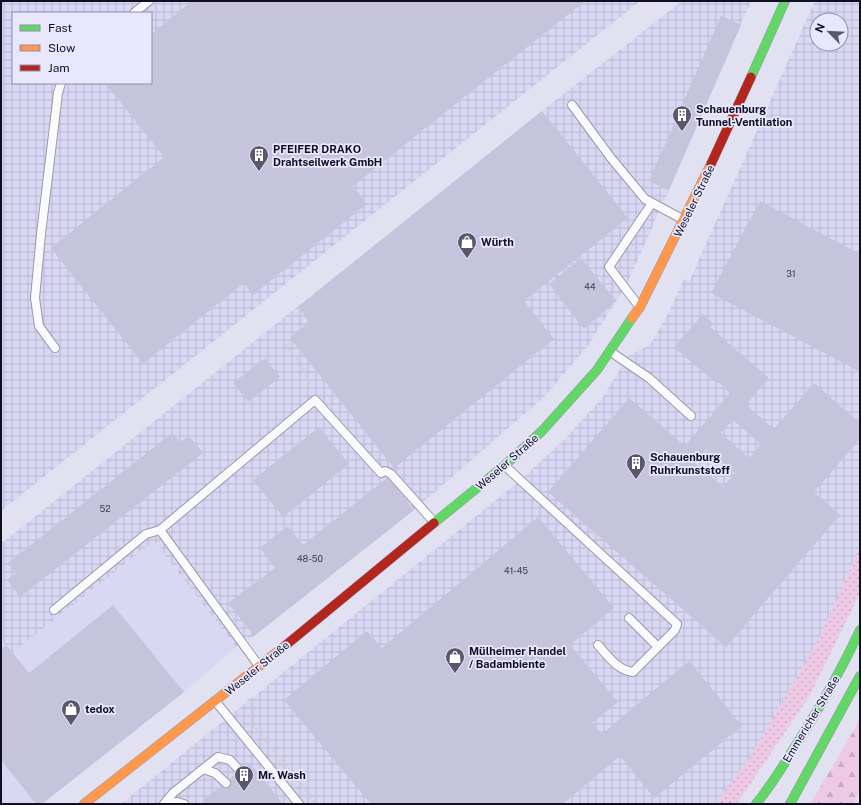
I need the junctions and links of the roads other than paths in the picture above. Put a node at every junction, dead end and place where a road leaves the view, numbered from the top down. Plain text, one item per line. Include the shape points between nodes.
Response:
1 (149, 1) edge
2 (785, 1) edge
3 (135, 12) edge
4 (61, 84) edge
5 (572, 105) dead end
6 (652, 203) junction
7 (684, 220) junction
8 (640, 307) junction
9 (55, 348) dead end
10 (610, 351) junction
11 (691, 416) dead end
12 (505, 465) junction
13 (434, 523) junction
14 (160, 530) junction
15 (54, 610) dead end
16 (629, 618) dead end
17 (860, 630) edge
18 (598, 645) dead end
19 (658, 647) junction
20 (260, 666) junction
21 (860, 676) edge
22 (215, 701) junction
23 (203, 769) junction
24 (240, 771) dead end
25 (226, 783) dead end
26 (84, 804) edge
27 (164, 804) edge
28 (168, 804) edge
29 (184, 804) edge
30 (299, 804) edge
31 (756, 804) edge
32 (790, 804) edge

1 - 3 lane
2 - 7 main road, Weseler Straße via 722,143
4 - 9 lane via 44,202 35,298 39,326
5 - 6 lane via 611,158 645,199
6 - 7 lane
6 - 8 lane via 609,267
7 - 8 main road, Weseler Straße
8 - 10 main road, Weseler Straße
10 - 11 lane via 649,378
10 - 12 main road, Weseler Straße via 597,370 542,431
12 - 13 main road, Weseler Straße
12 - 19 lane via 677,624 675,630
13 - 14 lane via 391,474 385,471 381,473 315,400
13 - 20 main road, Weseler Straße
14 - 15 lane via 146,534
14 - 20 lane
16 - 19 lane
17 - 31 main road, Emmericher Straße via 810,725
18 - 19 lane via 619,667 633,672
20 - 22 main road, Weseler Straße
21 - 32 main road, Emmericher Straße
22 - 26 main road, Weseler Straße
22 - 30 lane
23 - 24 lane via 218,757 230,760
23 - 25 lane via 215,773
23 - 27 lane via 173,793
28 - 29 lane

